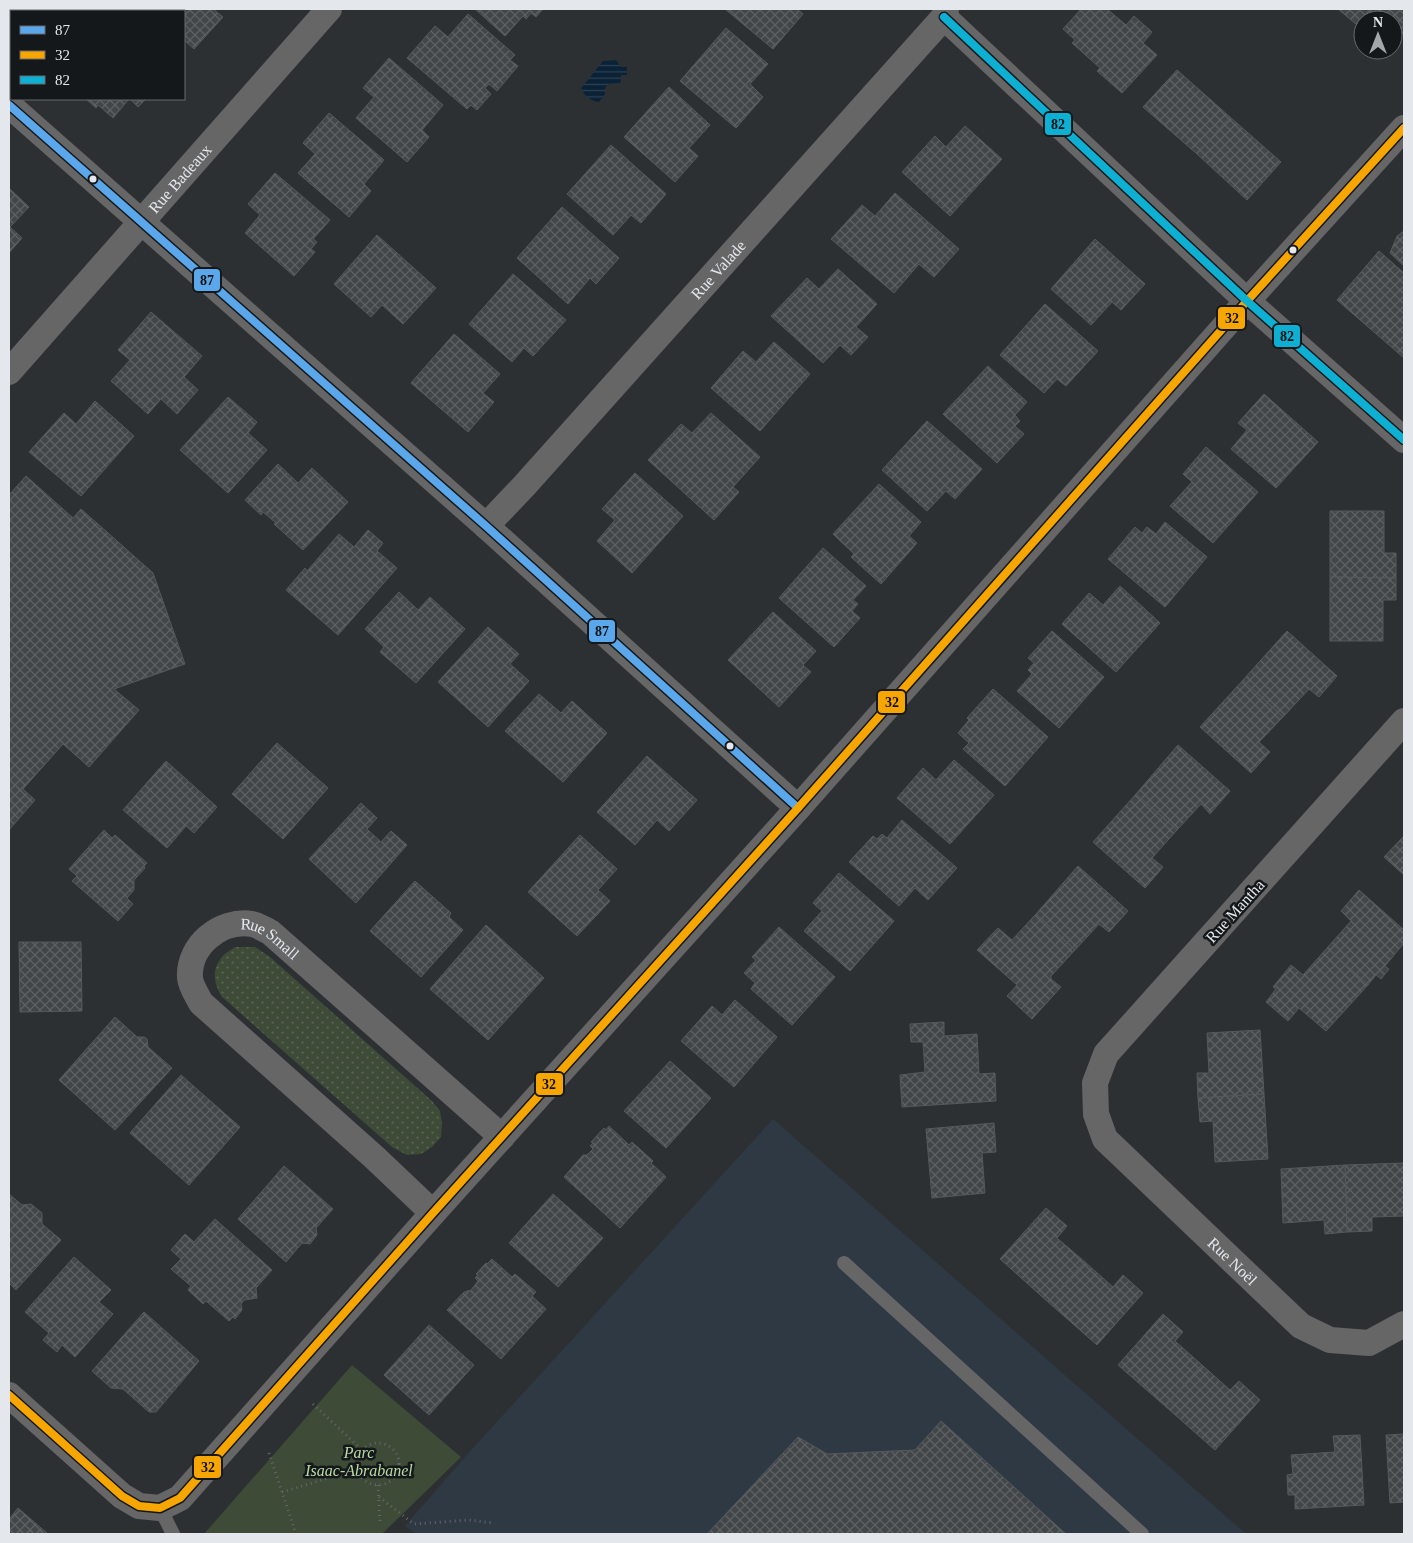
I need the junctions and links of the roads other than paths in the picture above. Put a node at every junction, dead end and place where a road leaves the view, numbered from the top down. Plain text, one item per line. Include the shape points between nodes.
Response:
1 (329, 9) edge
2 (945, 13) edge
3 (9, 105) edge
4 (1404, 128) edge
5 (141, 223) junction
6 (1247, 301) junction
7 (9, 372) edge
8 (1404, 440) edge
9 (486, 526) junction
10 (1404, 721) edge
11 (798, 808) junction
12 (1096, 1114) joint
13 (502, 1137) junction
14 (433, 1213) junction
15 (844, 1263) dead end
16 (1404, 1324) edge
17 (9, 1395) edge
18 (160, 1508) junction
19 (174, 1534) edge
20 (1142, 1534) edge

1 - 5 street, Rue Badeaux
2 - 6 street
2 - 9 street, Rue Valade
3 - 5 street
4 - 6 street
5 - 7 street, Rue Badeaux
5 - 9 street
6 - 8 street
6 - 11 street
9 - 11 street
10 - 12 street, Rue Mantha via 1106,1054 1095,1083
11 - 13 street
12 - 16 street, Rue Noël via 1105,1139 1301,1326 1330,1340 1369,1342
13 - 14 street
13 - 14 street, Rue Small via 270,932 254,924 240,924 215,931 204,941 194,954 190,979 201,1003
14 - 18 street via 180,1498
15 - 20 lane
17 - 18 street via 122,1496 139,1506
18 - 19 lane

